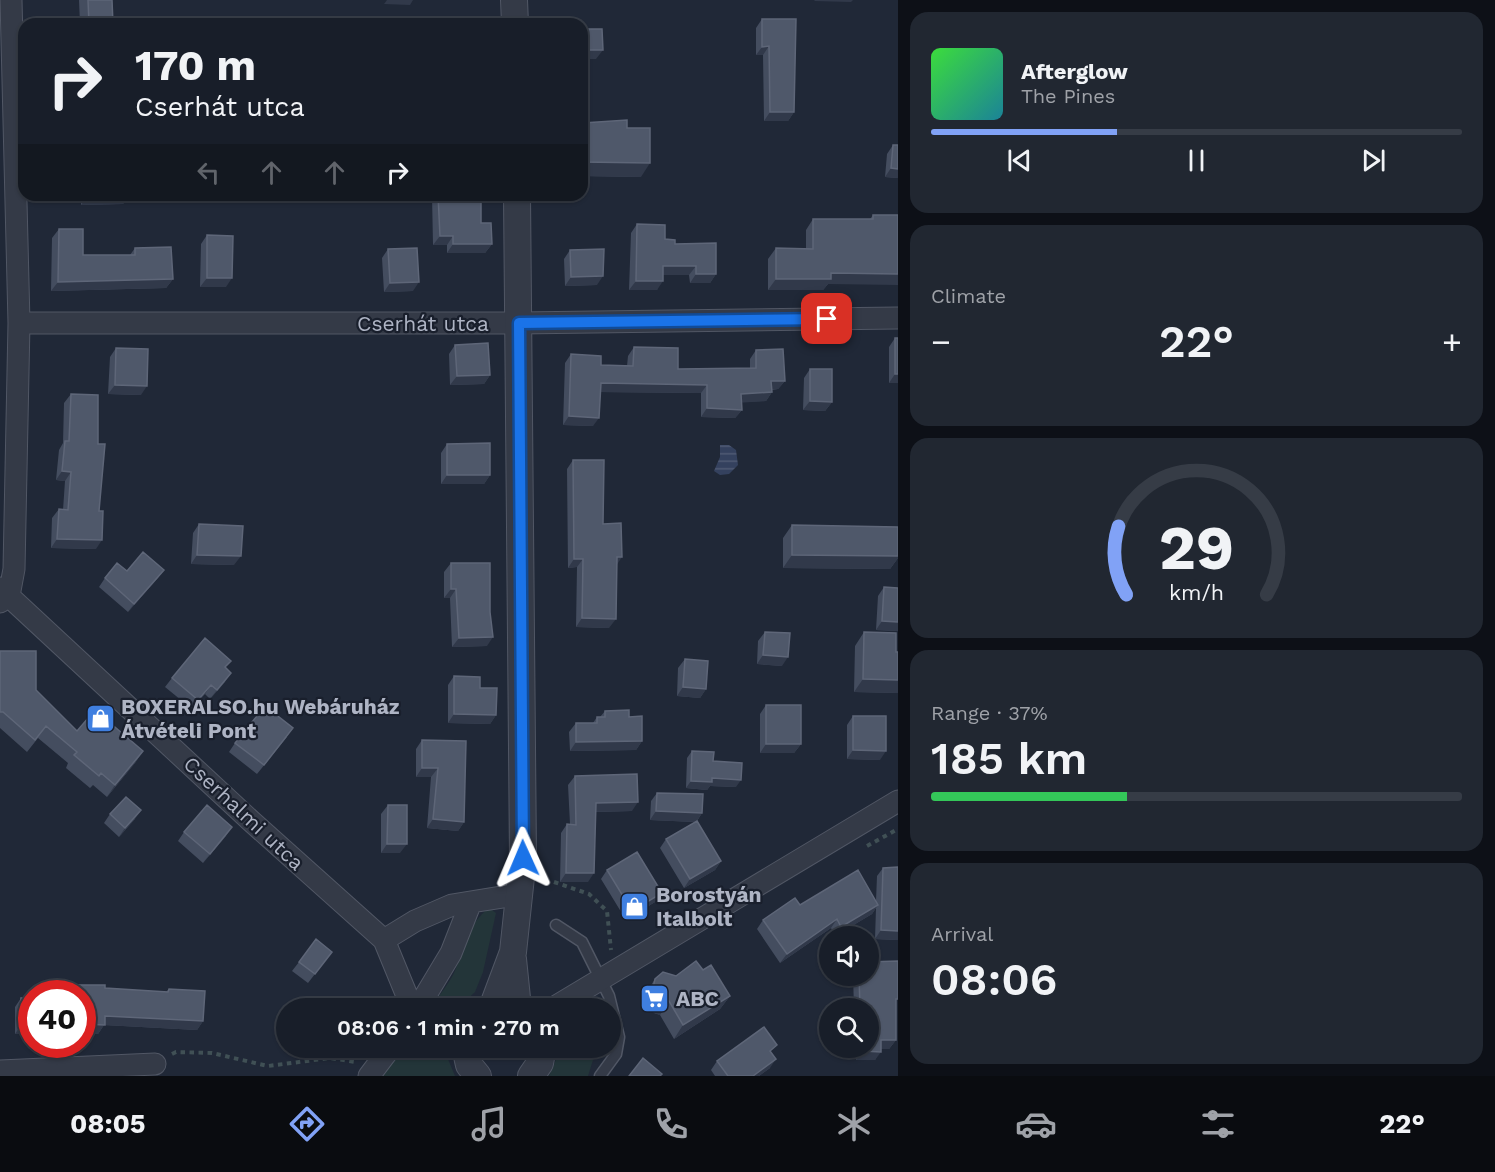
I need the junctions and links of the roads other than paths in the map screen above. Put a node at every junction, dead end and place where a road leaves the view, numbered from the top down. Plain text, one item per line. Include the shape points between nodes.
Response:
1 (11, 0) edge
2 (514, 0) edge
3 (515, 18) edge
4 (517, 201) edge
5 (898, 318) edge
6 (19, 323) junction
7 (519, 323) junction
8 (3, 596) edge
9 (898, 801) edge
10 (520, 894) junction
11 (471, 902) junction
12 (556, 925) dead end
13 (384, 939) junction
14 (513, 952) junction
15 (602, 980) junction
16 (408, 998) edge
17 (424, 998) edge
18 (496, 998) edge
19 (517, 998) edge
20 (572, 998) edge
21 (466, 1058) edge
22 (541, 1058) edge
23 (154, 1064) road end
24 (0, 1071) edge
25 (475, 1075) edge
26 (531, 1076) edge
27 (600, 1076) edge

1 - 6 street
2 - 3 street
4 - 7 street
5 - 7 street, Cserhát utca
6 - 7 street, Cserhát utca
6 - 8 street via 14,569
7 - 10 street via 523,858
8 - 13 street, Cserhalmi utca
9 - 15 street
10 - 11 street
10 - 14 street
11 - 13 street via 452,905
11 - 17 street via 451,953
12 - 15 lane via 582,942
13 - 16 street, Cserhalmi utca
14 - 18 street
14 - 19 street
15 - 20 street
15 - 27 lane via 618,1037 616,1054
21 - 25 street
22 - 26 street
23 - 24 street

